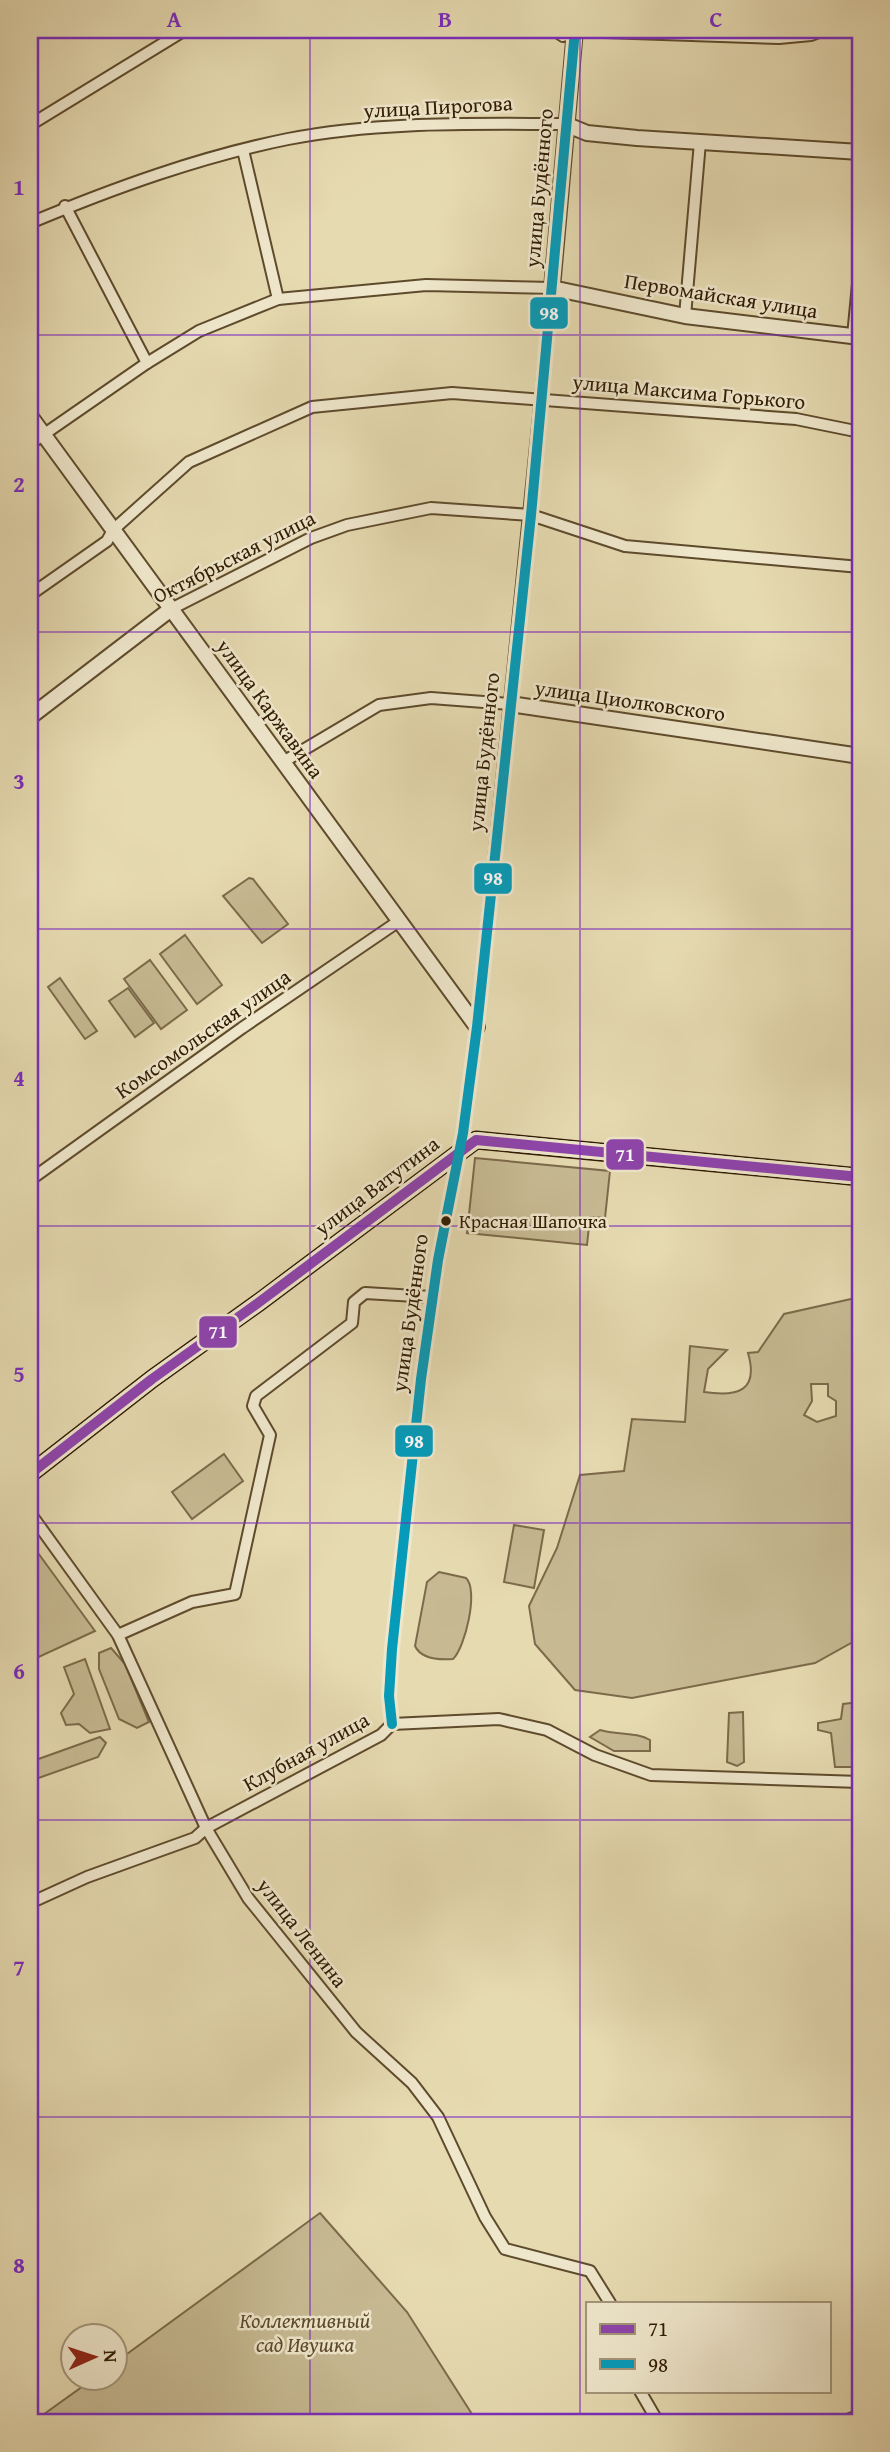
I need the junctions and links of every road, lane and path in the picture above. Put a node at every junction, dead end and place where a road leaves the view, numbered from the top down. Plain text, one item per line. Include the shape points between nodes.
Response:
1 (185, 30) edge
2 (554, 30) edge
3 (824, 30) edge
4 (575, 31) edge
5 (565, 124) junction
6 (30, 125) edge
7 (700, 142) junction
8 (243, 150) junction
9 (860, 152) edge
10 (65, 206) junction
11 (31, 220) edge
12 (860, 263) edge
13 (552, 288) junction
14 (278, 299) junction
15 (685, 316) junction
16 (857, 336) edge
17 (147, 363) junction
18 (541, 399) junction
19 (30, 416) edge
20 (860, 432) edge
21 (42, 433) junction
22 (30, 444) edge
23 (530, 516) junction
24 (113, 530) junction
25 (860, 567) edge
26 (30, 594) edge
27 (171, 609) junction
28 (510, 705) junction
29 (30, 718) edge
30 (860, 756) edge
31 (283, 762) junction
32 (399, 921) junction
33 (477, 1027) junction
34 (457, 1152) junction
35 (860, 1177) edge
36 (30, 1180) edge
37 (432, 1297) junction
38 (30, 1474) edge
39 (30, 1513) edge
40 (118, 1634) junction
41 (392, 1724) junction
42 (860, 1782) edge
43 (206, 1828) junction
44 (30, 1903) edge
45 (609, 2302) edge
46 (641, 2392) edge
47 (860, 2415) edge
48 (658, 2422) edge
49 (842, 2422) edge

1 - 6 street
2 - 4 street via 563,36
3 - 4 street via 779,38
4 - 5 street, улица Будённого
5 - 7 street, улица Пирогова via 587,133
5 - 8 street, улица Пирогова via 418,125 290,139
5 - 13 street, улица Будённого
7 - 9 street, улица Пирогова
7 - 15 street
8 - 10 street, улица Пирогова via 194,161
8 - 14 street
10 - 11 street, улица Пирогова
10 - 17 street
12 - 16 street
13 - 14 street, Первомайская улица via 426,285
13 - 15 street, Первомайская улица
13 - 18 street, улица Будённого
14 - 17 street, Первомайская улица via 199,331
15 - 16 street, Первомайская улица
17 - 21 street, Первомайская улица
18 - 20 street, улица Максима Горького via 796,419
18 - 23 street, улица Будённого
18 - 24 street, улица Максима Горького via 452,393 312,407 188,461
19 - 21 street, улица Каржавина
21 - 22 street, Первомайская улица
21 - 24 street, улица Каржавина
23 - 25 street, Октябрьская улица via 625,546
23 - 27 street, Октябрьская улица via 431,508 347,525 275,554
23 - 28 street, улица Будённого
24 - 26 street, улица Максима Горького via 107,541
24 - 27 street, улица Каржавина
27 - 29 street, Октябрьская улица
27 - 31 street, улица Каржавина
28 - 30 street, улица Циолковского
28 - 31 street, улица Циолковского via 430,698 379,705
28 - 33 street, улица Будённого
31 - 32 street, улица Каржавина
32 - 33 street, улица Каржавина
32 - 36 street, Комсомольская улица
33 - 34 street, улица Будённого
34 - 35 main road, улица Ватутина via 475,1140
34 - 37 street, улица Будённого
34 - 38 main road, улица Ватутина
37 - 40 street via 365,1293 354,1302 352,1323 256,1396 253,1406 270,1435 235,1594 192,1602
37 - 41 street, улица Будённого via 392,1649
39 - 40 street, улица Ленина
40 - 43 street, улица Ленина
41 - 42 street, Клубная улица via 499,1718 547,1730 595,1755 651,1775
41 - 43 street, Клубная улица via 381,1735
43 - 44 street, Клубная улица via 195,1838
43 - 45 street, улица Ленина via 248,1898 277,1935 356,2032 412,2083 438,2117 505,2249 590,2271
46 - 48 street
47 - 49 street

